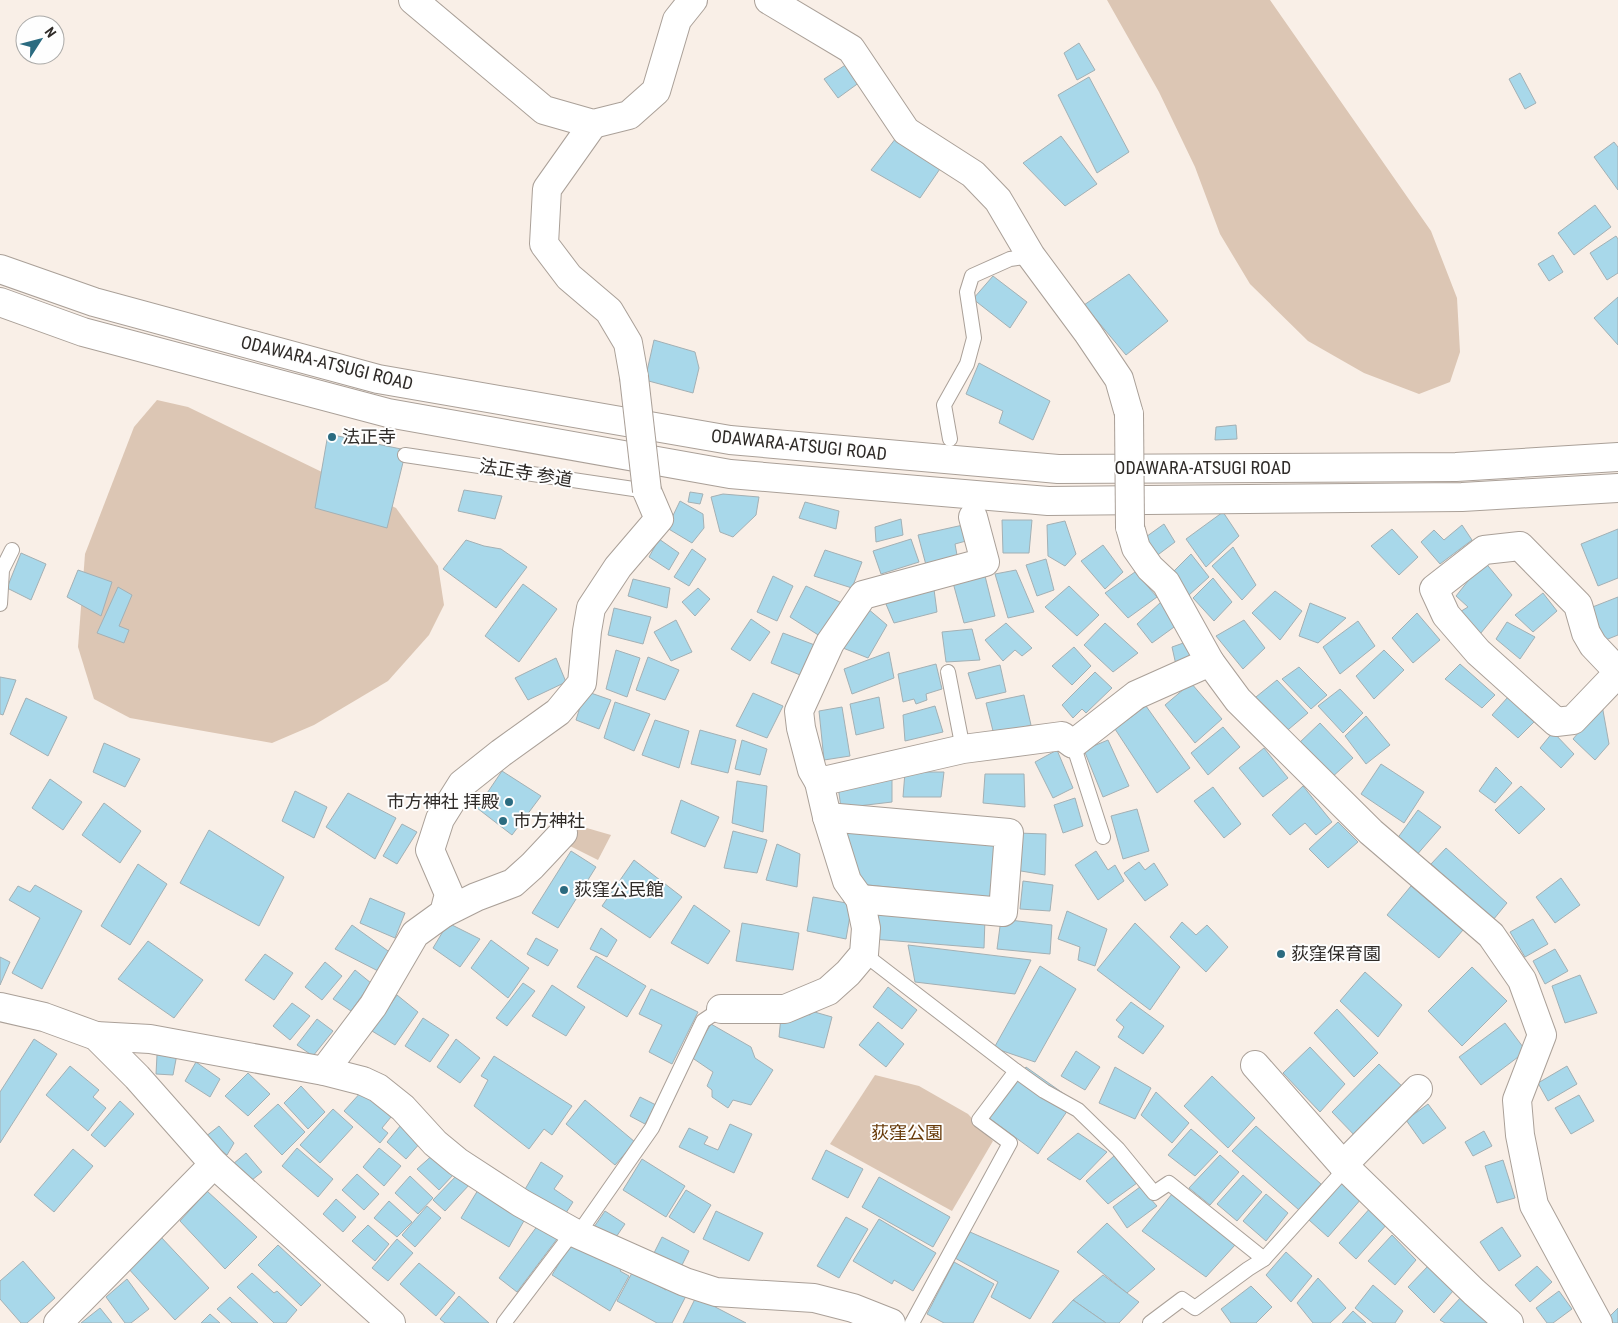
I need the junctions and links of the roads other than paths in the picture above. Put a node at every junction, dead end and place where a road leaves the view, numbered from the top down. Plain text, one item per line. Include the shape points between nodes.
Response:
1 (413, 0) edge
2 (693, 0) edge
3 (769, 0) edge
4 (593, 124) junction
5 (1031, 256) junction
6 (0, 269) edge
7 (0, 302) edge
8 (950, 439) dead end
9 (405, 455) dead end
10 (1618, 457) edge
11 (1618, 488) edge
12 (647, 492) junction
13 (973, 517) dead end
14 (12, 550) dead end
15 (0, 604) edge
16 (1210, 662) junction
17 (1618, 667) edge
18 (948, 672) dead end
19 (1618, 673) edge
20 (1073, 744) junction
21 (963, 749) junction
22 (819, 782) junction
23 (827, 817) junction
24 (563, 833) dead end
25 (1103, 837) dead end
26 (860, 899) junction
27 (444, 913) junction
28 (864, 954) junction
29 (0, 1007) edge
30 (720, 1009) joint
31 (96, 1036) junction
32 (1255, 1065) dead end
33 (324, 1071) junction
34 (1016, 1071) junction
35 (1418, 1089) dead end
36 (214, 1164) junction
37 (1345, 1167) junction
38 (575, 1233) junction
39 (1264, 1259) junction
40 (58, 1323) edge
41 (391, 1323) edge
42 (504, 1323) edge
43 (891, 1323) edge
44 (912, 1323) edge
45 (1150, 1323) edge
46 (1509, 1323) edge
47 (1598, 1323) edge

1 - 4 main road via 544,110
2 - 4 main road via 677,20 656,91 629,115
3 - 5 main road via 851,49 906,131 973,174 998,200
4 - 12 main road, bridge via 547,189 544,244 569,277 609,311 628,343
5 - 8 lane via 1010,259 972,276 967,292 974,338 967,364 944,405
5 - 16 main road, bridge via 1119,379 1129,414 1130,527 1136,548 1166,584
6 - 10 main road, ODAWARA-ATSUGI ROAD via 94,302 378,379 730,440 1058,469 1456,467
7 - 11 main road, ODAWARA-ATSUGI ROAD via 83,332 388,413 730,474 1048,501 1462,497
9 - 12 lane, 法正寺 参道
12 - 27 main road via 659,519 618,567 591,608 582,683 558,712 462,784 440,819 430,850 449,894
13 - 22 main road via 985,562 863,595 830,644 799,711 812,770
14 - 15 lane via 2,570
16 - 20 main road via 1136,695
16 - 47 main road via 1238,700 1371,832 1491,934 1522,980 1542,1035 1517,1100 1520,1135 1534,1205
17 - 19 main road via 1612,665 1586,633 1578,604 1520,546 1484,550 1434,589 1446,615 1478,652 1556,722 1573,720
18 - 21 lane
20 - 21 main road via 1062,736
20 - 25 lane
21 - 22 main road
22 - 23 main road
23 - 26 main road via 847,881
23 - 26 main road via 1009,833 1003,912
24 - 27 main road via 513,883
26 - 28 main road via 866,928
27 - 33 main road via 415,934 373,1006
28 - 30 main road via 828,991 785,1009
28 - 34 lane
29 - 31 main road via 44,1017
30 - 38 lane via 703,1021 652,1128
31 - 33 main road via 150,1038
31 - 36 main road
32 - 37 main road
33 - 38 main road via 378,1088 458,1162
34 - 39 lane via 1078,1110 1118,1149 1154,1193 1169,1183
34 - 44 lane via 979,1120 1010,1143
35 - 37 main road
36 - 40 main road
36 - 41 main road
37 - 39 lane
37 - 46 main road
38 - 42 lane
38 - 43 main road via 685,1282 716,1292 814,1298 853,1308
39 - 45 lane via 1195,1308 1182,1299

